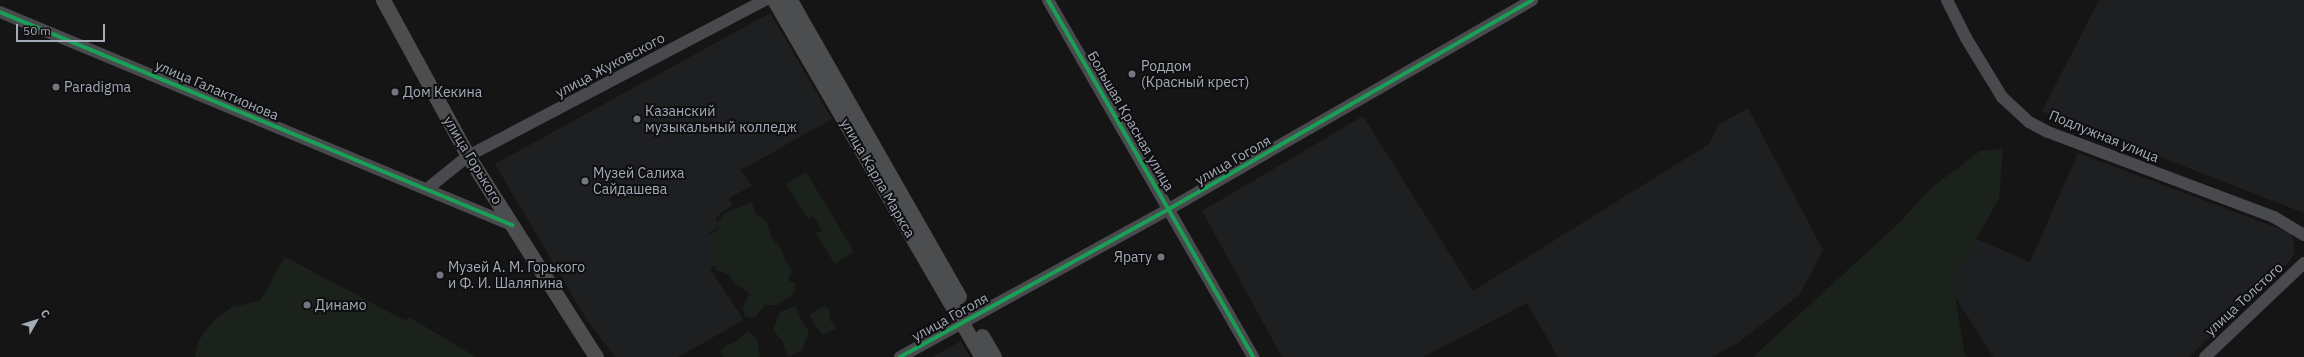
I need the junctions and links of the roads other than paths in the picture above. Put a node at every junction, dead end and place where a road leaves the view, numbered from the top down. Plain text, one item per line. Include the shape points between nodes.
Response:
1 (383, 0) edge
2 (765, 0) edge
3 (774, 0) edge
4 (790, 0) edge
5 (1048, 0) edge
6 (1532, 0) edge
7 (1947, 0) edge
8 (0, 12) edge
9 (468, 156) junction
10 (427, 189) junction
11 (1169, 209) junction
12 (512, 225) junction
13 (2304, 235) edge
14 (2304, 263) edge
15 (966, 319) junction
16 (596, 357) edge
17 (900, 357) edge
18 (982, 357) edge
19 (994, 357) edge
20 (1253, 357) edge
21 (2205, 357) edge

1 - 9 main road, улица Горького
2 - 9 street, улица Жуковского
3 - 15 main road, улица Карла Маркса
4 - 15 main road, улица Карла Маркса
5 - 11 street, Большая Красная улица
6 - 11 street, улица Гоголя
7 - 13 street, Подлужная улица via 1966,38 2002,97 2029,122 2048,132 2274,217
8 - 10 street, улица Галактионова
9 - 10 street
9 - 12 main road, улица Горького
10 - 12 street, улица Галактионова
11 - 15 street, улица Гоголя
11 - 20 street, Большая Красная улица
12 - 16 main road, улица Горького
14 - 21 street, улица Толстого
15 - 17 street, улица Гоголя
15 - 18 main road, улица Карла Маркса
15 - 19 main road, улица Карла Маркса

